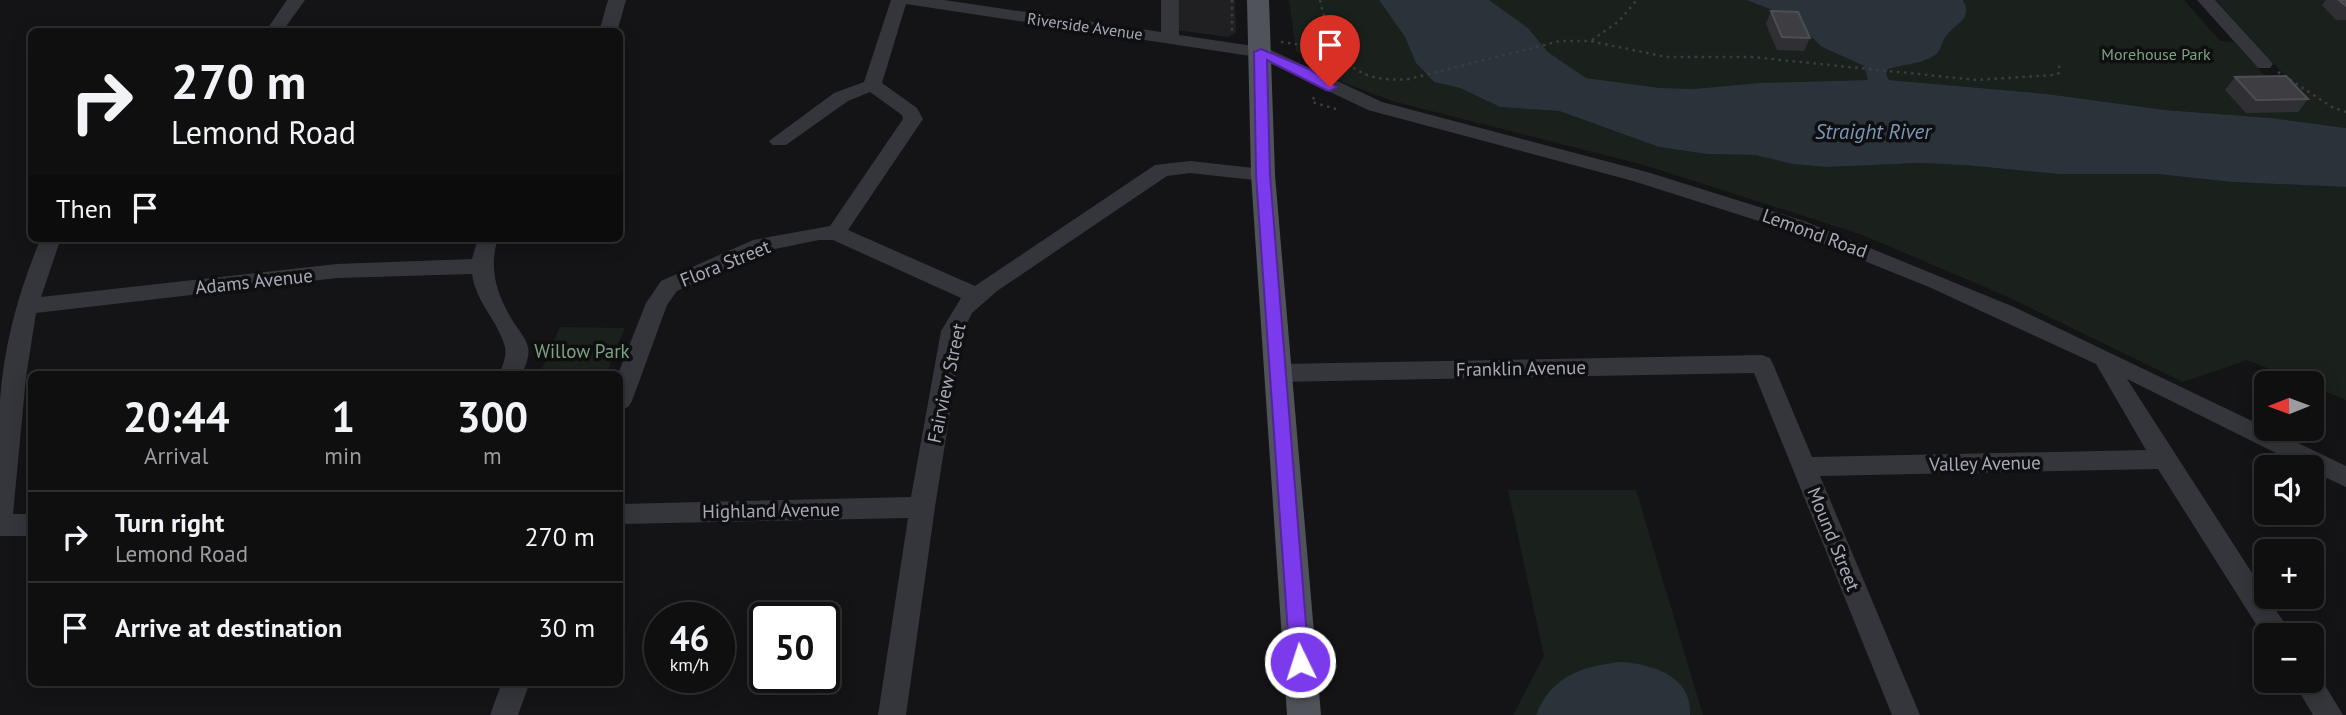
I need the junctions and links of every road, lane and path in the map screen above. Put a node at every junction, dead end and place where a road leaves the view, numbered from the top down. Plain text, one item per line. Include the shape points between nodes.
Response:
1 (296, 0) edge
2 (618, 0) edge
3 (901, 0) edge
4 (909, 0) edge
5 (1170, 0) edge
6 (1232, 0) edge
7 (1258, 0) edge
8 (1320, 0) edge
9 (1637, 0) edge
10 (2206, 0) edge
11 (1325, 24) junction
12 (276, 28) edge
13 (609, 28) edge
14 (1230, 36) dead end
15 (1170, 38) junction
16 (1590, 41) junction
17 (1261, 52) junction
18 (2059, 64) dead end
19 (2264, 64) joint
20 (1291, 65) junction
21 (872, 85) junction
22 (1311, 93) dead end
23 (1339, 109) dead end
24 (2346, 112) edge
25 (779, 141) dead end
26 (1263, 175) junction
27 (836, 233) junction
28 (49, 242) edge
29 (487, 242) edge
30 (481, 267) junction
31 (976, 296) junction
32 (27, 306) junction
33 (8, 343) edge
34 (2105, 359) junction
35 (1762, 364) joint
36 (512, 371) edge
37 (1279, 373) junction
38 (623, 393) edge
39 (2166, 459) junction
40 (1804, 467) junction
41 (2346, 477) edge
42 (922, 507) junction
43 (623, 514) edge
44 (0, 524) edge
45 (28, 524) edge
46 (2270, 623) edge
47 (515, 686) edge
48 (2315, 693) edge
49 (504, 715) edge
50 (892, 715) edge
51 (1304, 715) edge
52 (1906, 715) edge
53 (2329, 715) edge

1 - 12 street
2 - 13 street
3 - 21 street
4 - 15 street, Riverside Avenue
5 - 15 street
6 - 14 path
7 - 17 main road
8 - 11 path
9 - 16 path via 1618,22
10 - 19 street
11 - 16 path via 1342,60 1357,73 1388,81 1560,41
11 - 20 path via 1303,46 1289,43
15 - 17 street, Riverside Avenue
16 - 18 path via 1666,57 1752,57 1997,80 2054,75 2059,73
17 - 20 street, Lemond Road
17 - 26 main road
19 - 24 path
20 - 34 street, Lemond Road via 1375,106 1707,196 1795,225 1975,297
21 - 25 street via 841,97
21 - 27 street via 913,119
22 - 23 path via 1312,102
26 - 31 street, Fairview Street via 1190,167 1162,170
26 - 37 main road
27 - 31 street
27 - 38 street, Flora Street via 760,245 669,286 657,303
28 - 32 street
29 - 30 street
30 - 32 street, Adams Avenue via 337,271
30 - 36 street via 485,286 516,345
31 - 42 street, Fairview Street via 952,331
32 - 33 street
33 - 44 street
34 - 39 street
34 - 41 street, Lemond Road
35 - 37 street, Franklin Avenue
35 - 40 street, Mound Street
37 - 51 main road
39 - 40 street, Valley Avenue
39 - 46 street
40 - 52 street, Mound Street
42 - 43 street, Highland Avenue
42 - 50 street, Fairview Street
44 - 45 street
47 - 49 street
48 - 53 street

